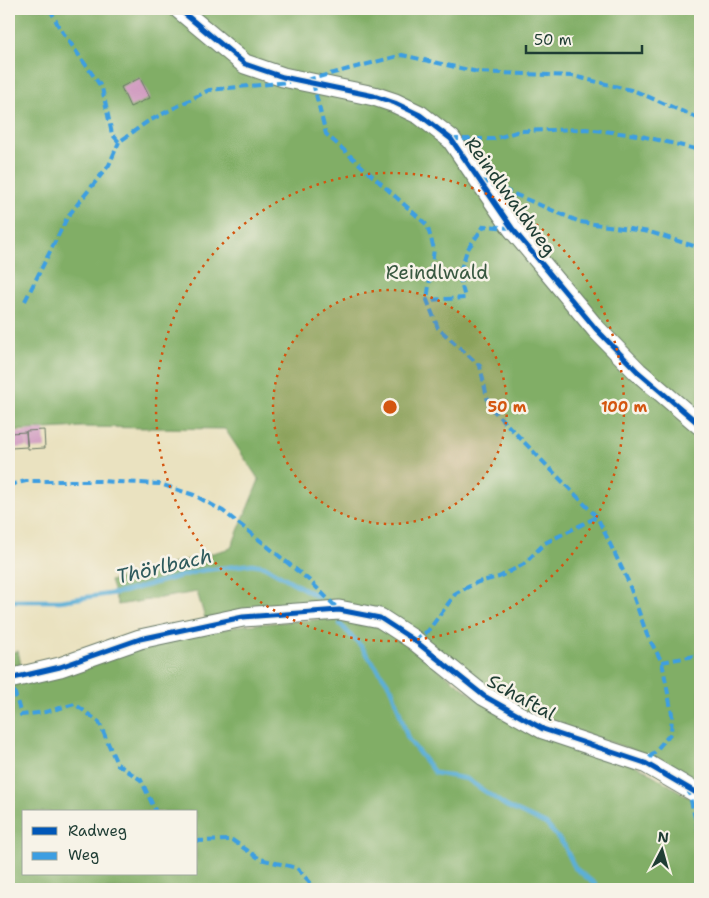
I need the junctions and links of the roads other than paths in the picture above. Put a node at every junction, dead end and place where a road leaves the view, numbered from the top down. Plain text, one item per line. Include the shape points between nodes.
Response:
1 (179, 9) edge
2 (700, 425) edge
3 (9, 679) edge
4 (700, 795) edge

1 - 2 street, Reindlwaldweg via 245,64 283,77 374,96 420,114 450,139 512,228 590,322 638,372
3 - 4 street, Schaftal via 60,667 140,639 243,617 339,610 380,618 414,640 484,696 543,729 645,763

